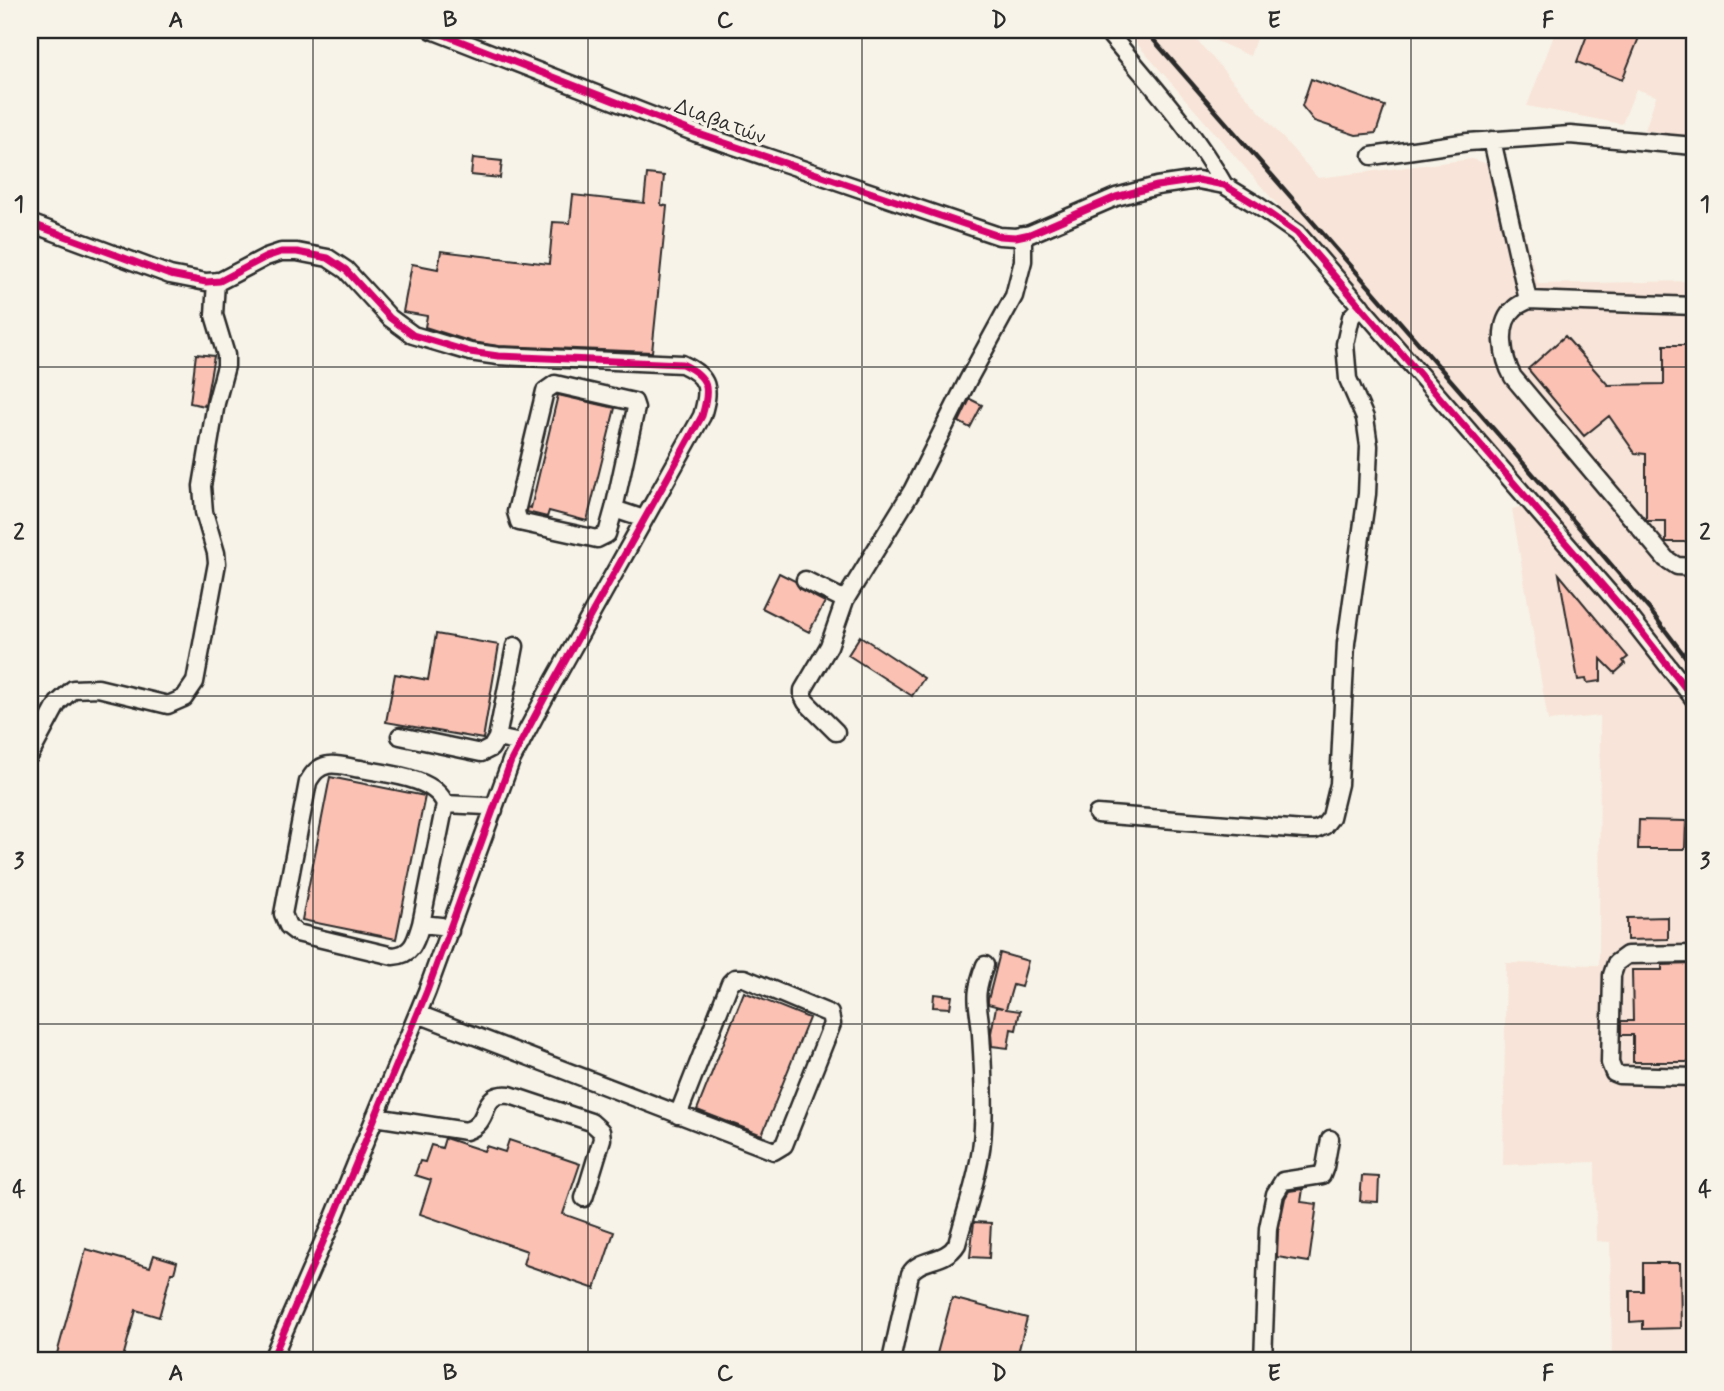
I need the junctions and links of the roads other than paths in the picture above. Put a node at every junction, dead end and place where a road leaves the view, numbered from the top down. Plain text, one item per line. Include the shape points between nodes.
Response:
1 (432, 30) edge
2 (1106, 30) edge
3 (1492, 140) junction
4 (1694, 146) edge
5 (1372, 156) dead end
6 (1224, 184) junction
7 (30, 223) edge
8 (1023, 235) junction
9 (216, 281) junction
10 (1528, 300) junction
11 (1361, 306) junction
12 (1694, 306) edge
13 (614, 509) junction
14 (644, 519) junction
15 (1694, 566) edge
16 (805, 580) dead end
17 (845, 600) junction
18 (515, 646) dead end
19 (1694, 699) edge
20 (836, 732) dead end
21 (400, 736) dead end
22 (497, 738) junction
23 (521, 743) junction
24 (30, 755) edge
25 (445, 804) junction
26 (494, 810) junction
27 (1097, 814) dead end
28 (421, 924) junction
29 (450, 930) junction
30 (1694, 954) edge
31 (985, 965) dead end
32 (418, 1014) junction
33 (1694, 1077) edge
34 (678, 1115) junction
35 (375, 1117) junction
36 (1330, 1139) dead end
37 (584, 1198) dead end
38 (271, 1361) edge
39 (891, 1361) edge
40 (1263, 1361) edge

1 - 8 street, Διαβατών via 696,133 999,236
2 - 6 street via 1185,127
3 - 4 street via 1570,135
3 - 5 street
3 - 10 street
6 - 8 street via 1198,180 1157,186 1116,197
6 - 11 street via 1297,233
7 - 9 street via 170,275
8 - 17 street via 1023,261 1014,296 912,491
9 - 14 street via 281,252 315,254 346,270 397,324 445,346 498,356 682,364 696,370 707,388 702,416
9 - 24 street via 214,315 226,366 202,486 217,563 195,682 184,698 168,705 98,688 74,689 58,703
10 - 12 street
10 - 15 street via 1512,309 1506,322 1505,363 1513,376 1670,564
11 - 19 street via 1620,606
11 - 27 street via 1351,317 1345,344 1348,379 1365,418 1367,494 1351,597 1339,784 1331,817 1324,826 1304,830
13 - 13 street via 607,534 601,539 517,519 544,395 551,385 634,402
13 - 14 street
14 - 23 street
16 - 17 street
17 - 20 street via 829,646 803,696
18 - 22 street
21 - 22 street via 481,753
22 - 23 street
23 - 26 street
25 - 26 street
25 - 28 street
25 - 28 street via 439,793 410,779 335,765 318,769 308,782 284,914 288,926 297,933 393,956 412,949
26 - 29 street
28 - 29 street
29 - 32 street
30 - 33 street via 1627,955 1616,963 1610,1063 1619,1075
31 - 39 street via 975,1000 984,1123 980,1152 953,1251 913,1268 910,1274
32 - 34 street
32 - 35 street
34 - 34 street via 767,1149 780,1149 832,1024 830,1014 735,978
35 - 37 street via 466,1131 474,1129 498,1094 591,1122 601,1131 602,1139
35 - 38 street
36 - 40 street via 1322,1175 1283,1181 1275,1194 1268,1228

